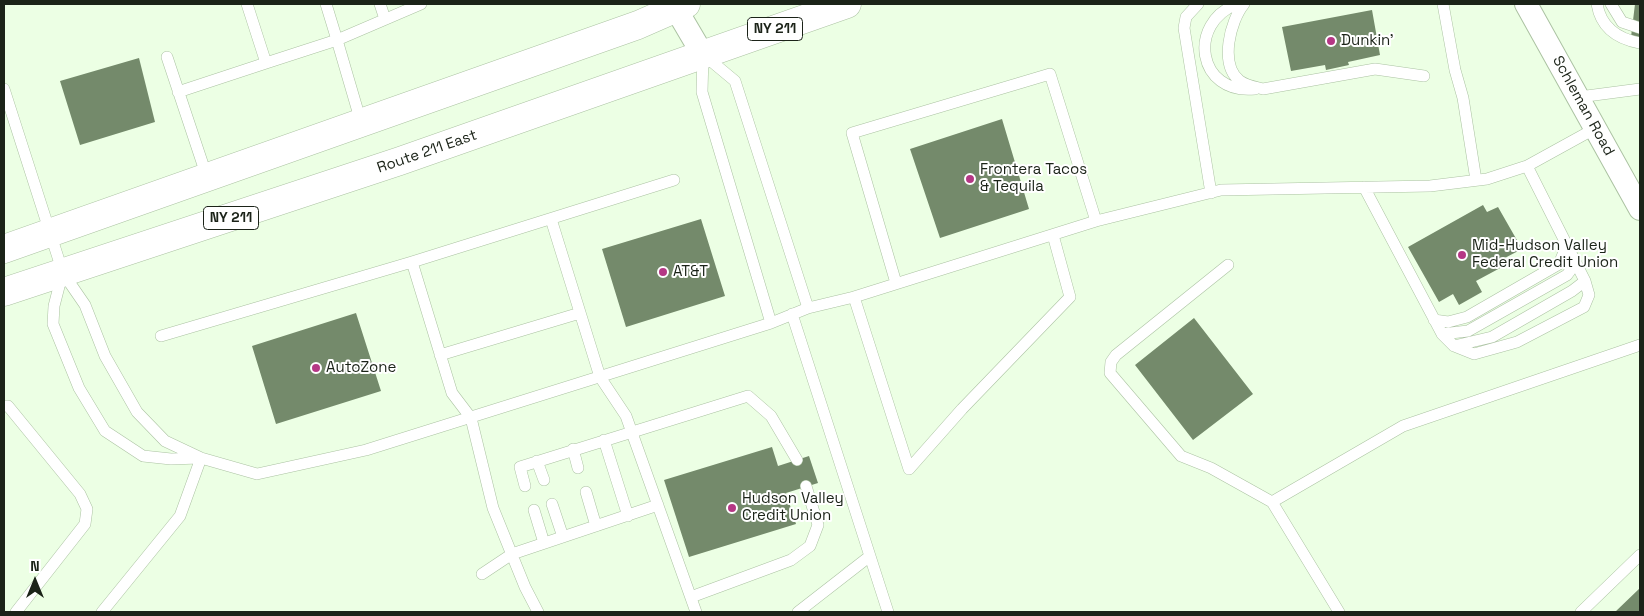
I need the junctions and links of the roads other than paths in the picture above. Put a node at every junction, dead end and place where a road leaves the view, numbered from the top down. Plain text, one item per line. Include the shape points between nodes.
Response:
1 (247, 4) edge
2 (326, 4) edge
3 (380, 4) edge
4 (420, 4) edge
5 (847, 4) edge
6 (1198, 4) edge
7 (1237, 4) edge
8 (1244, 4) edge
9 (1443, 4) edge
10 (1526, 4) edge
11 (1597, 4) edge
12 (1611, 4) edge
13 (678, 5) edge
14 (385, 19) junction
15 (1640, 28) edge
16 (337, 40) junction
17 (1640, 43) edge
18 (703, 55) junction
19 (167, 57) dead end
20 (266, 63) junction
21 (1424, 76) dead end
22 (1263, 89) junction
23 (1640, 89) edge
24 (4, 90) edge
25 (178, 92) junction
26 (1579, 98) junction
27 (361, 122) junction
28 (1596, 128) junction
29 (1527, 166) junction
30 (207, 176) junction
31 (674, 180) dead end
32 (1476, 180) junction
33 (1364, 188) junction
34 (1210, 193) junction
35 (1640, 210) edge
36 (552, 219) junction
37 (1096, 221) junction
38 (49, 233) junction
39 (1053, 235) junction
40 (1566, 247) junction
41 (4, 250) edge
42 (412, 262) junction
43 (1575, 264) junction
44 (1228, 265) dead end
45 (63, 273) junction
46 (1585, 281) junction
47 (896, 283) junction
48 (4, 292) edge
49 (854, 297) junction
50 (808, 308) junction
51 (580, 313) junction
52 (792, 314) junction
53 (1434, 320) junction
54 (771, 323) junction
55 (1442, 334) junction
56 (161, 336) dead end
57 (1454, 346) junction
58 (1640, 346) edge
59 (440, 355) junction
60 (600, 377) junction
61 (4, 406) edge
62 (471, 418) junction
63 (632, 432) junction
64 (604, 440) junction
65 (573, 449) junction
66 (201, 458) junction
67 (797, 460) dead end
68 (537, 461) junction
69 (578, 468) dead end
70 (544, 480) dead end
71 (525, 486) dead end
72 (806, 486) dead end
73 (586, 492) dead end
74 (1272, 502) junction
75 (552, 504) dead end
76 (658, 505) junction
77 (534, 510) dead end
78 (628, 516) junction
79 (596, 526) junction
80 (563, 537) junction
81 (544, 543) junction
82 (512, 554) junction
83 (1640, 555) edge
84 (870, 556) junction
85 (482, 574) dead end
86 (691, 597) junction
87 (16, 612) edge
88 (102, 612) edge
89 (538, 612) edge
90 (696, 612) edge
91 (798, 612) edge
92 (888, 612) edge
93 (1339, 612) edge
94 (1581, 612) edge

1 - 20 lane
2 - 16 lane
3 - 14 lane
4 - 14 lane
5 - 18 main road, Route 211 East / NY 211
6 - 34 lane via 1186,17 1184,28
7 - 22 lane via 1229,7 1208,31 1205,60 1226,85 1242,91
8 - 22 lane via 1229,37 1230,62 1239,80
9 - 32 lane
10 - 26 street, Schleman Road
11 - 17 lane via 1602,20 1613,33 1624,40
12 - 15 lane via 1622,22
13 - 18 street
13 - 27 main road via 638,25
14 - 16 lane
16 - 20 lane
16 - 27 lane
18 - 45 main road, Route 211 East / NY 211 via 391,164
18 - 50 lane via 735,80
18 - 54 lane via 702,92
19 - 25 lane
20 - 25 lane
21 - 22 lane via 1375,69
23 - 26 lane
24 - 38 lane
25 - 30 lane
26 - 28 street, Schleman Road
27 - 30 main road
28 - 29 lane
28 - 35 street, Schleman Road
29 - 32 lane
29 - 40 lane
30 - 38 main road
31 - 36 lane
32 - 33 lane via 1430,186
33 - 34 lane via 1221,190
33 - 53 lane
34 - 37 lane
36 - 42 lane
36 - 51 lane
37 - 39 lane
37 - 47 lane via 1050,74 852,133
38 - 41 main road
38 - 45 lane
39 - 47 lane
39 - 49 lane via 1070,297 962,409 909,470
40 - 43 lane
40 - 53 lane via 1559,264 1467,317 1448,322
42 - 56 lane
42 - 59 lane
43 - 46 lane
43 - 55 lane via 1567,275 1468,331
44 - 74 lane via 1116,355 1110,367 1113,378 1181,456 1211,468
45 - 48 main road, Route 211 East / NY 211
45 - 66 lane via 85,305 105,356 137,412 165,441
45 - 66 lane via 53,324 79,388 105,431 143,456
46 - 57 lane via 1492,337
46 - 57 lane via 1589,295 1584,307 1516,342 1474,354
47 - 49 lane
49 - 50 lane
50 - 52 lane
51 - 59 lane
51 - 60 lane
52 - 54 lane
52 - 84 lane
53 - 55 lane
54 - 60 lane
55 - 57 lane
58 - 74 lane via 1403,426
59 - 62 lane via 452,392
60 - 62 lane
60 - 63 lane via 626,416
61 - 87 lane via 8,406 63,472 87,509 85,524
62 - 66 lane via 366,450 257,474
62 - 82 lane via 493,508
63 - 64 lane
63 - 67 lane via 748,396 771,416
63 - 76 lane
64 - 65 lane
64 - 78 lane
65 - 68 lane
65 - 69 lane
66 - 88 lane via 180,516
68 - 70 lane
68 - 71 lane via 520,466
72 - 86 lane via 818,525 810,546 791,560
73 - 79 lane
74 - 93 lane
75 - 80 lane
76 - 78 lane
76 - 86 lane
77 - 81 lane
78 - 79 lane
79 - 80 lane
80 - 81 lane
81 - 82 lane
82 - 85 lane
82 - 89 lane
83 - 94 lane
84 - 91 lane
84 - 92 lane
86 - 90 lane

